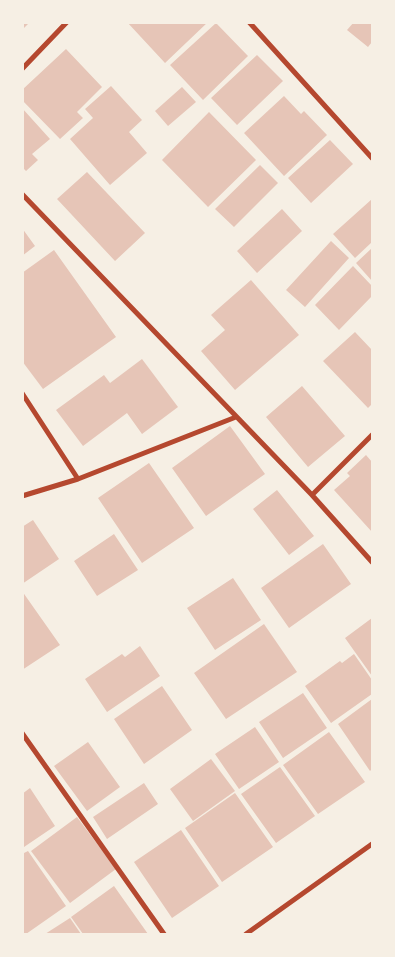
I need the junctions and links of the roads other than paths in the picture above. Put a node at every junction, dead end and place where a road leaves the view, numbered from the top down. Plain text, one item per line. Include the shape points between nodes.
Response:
1 (67, 22) edge
2 (249, 22) edge
3 (22, 69) edge
4 (372, 158) edge
5 (22, 194) edge
6 (22, 393) edge
7 (236, 417) junction
8 (372, 435) edge
9 (78, 479) junction
10 (312, 495) junction
11 (22, 496) edge
12 (372, 562) edge
13 (22, 733) edge
14 (372, 844) edge
15 (164, 934) edge
16 (246, 934) edge

1 - 3 street
2 - 4 street
5 - 7 street
6 - 9 street
7 - 9 street
7 - 10 street
8 - 10 street
9 - 11 street
10 - 12 street
13 - 15 street
14 - 16 street

